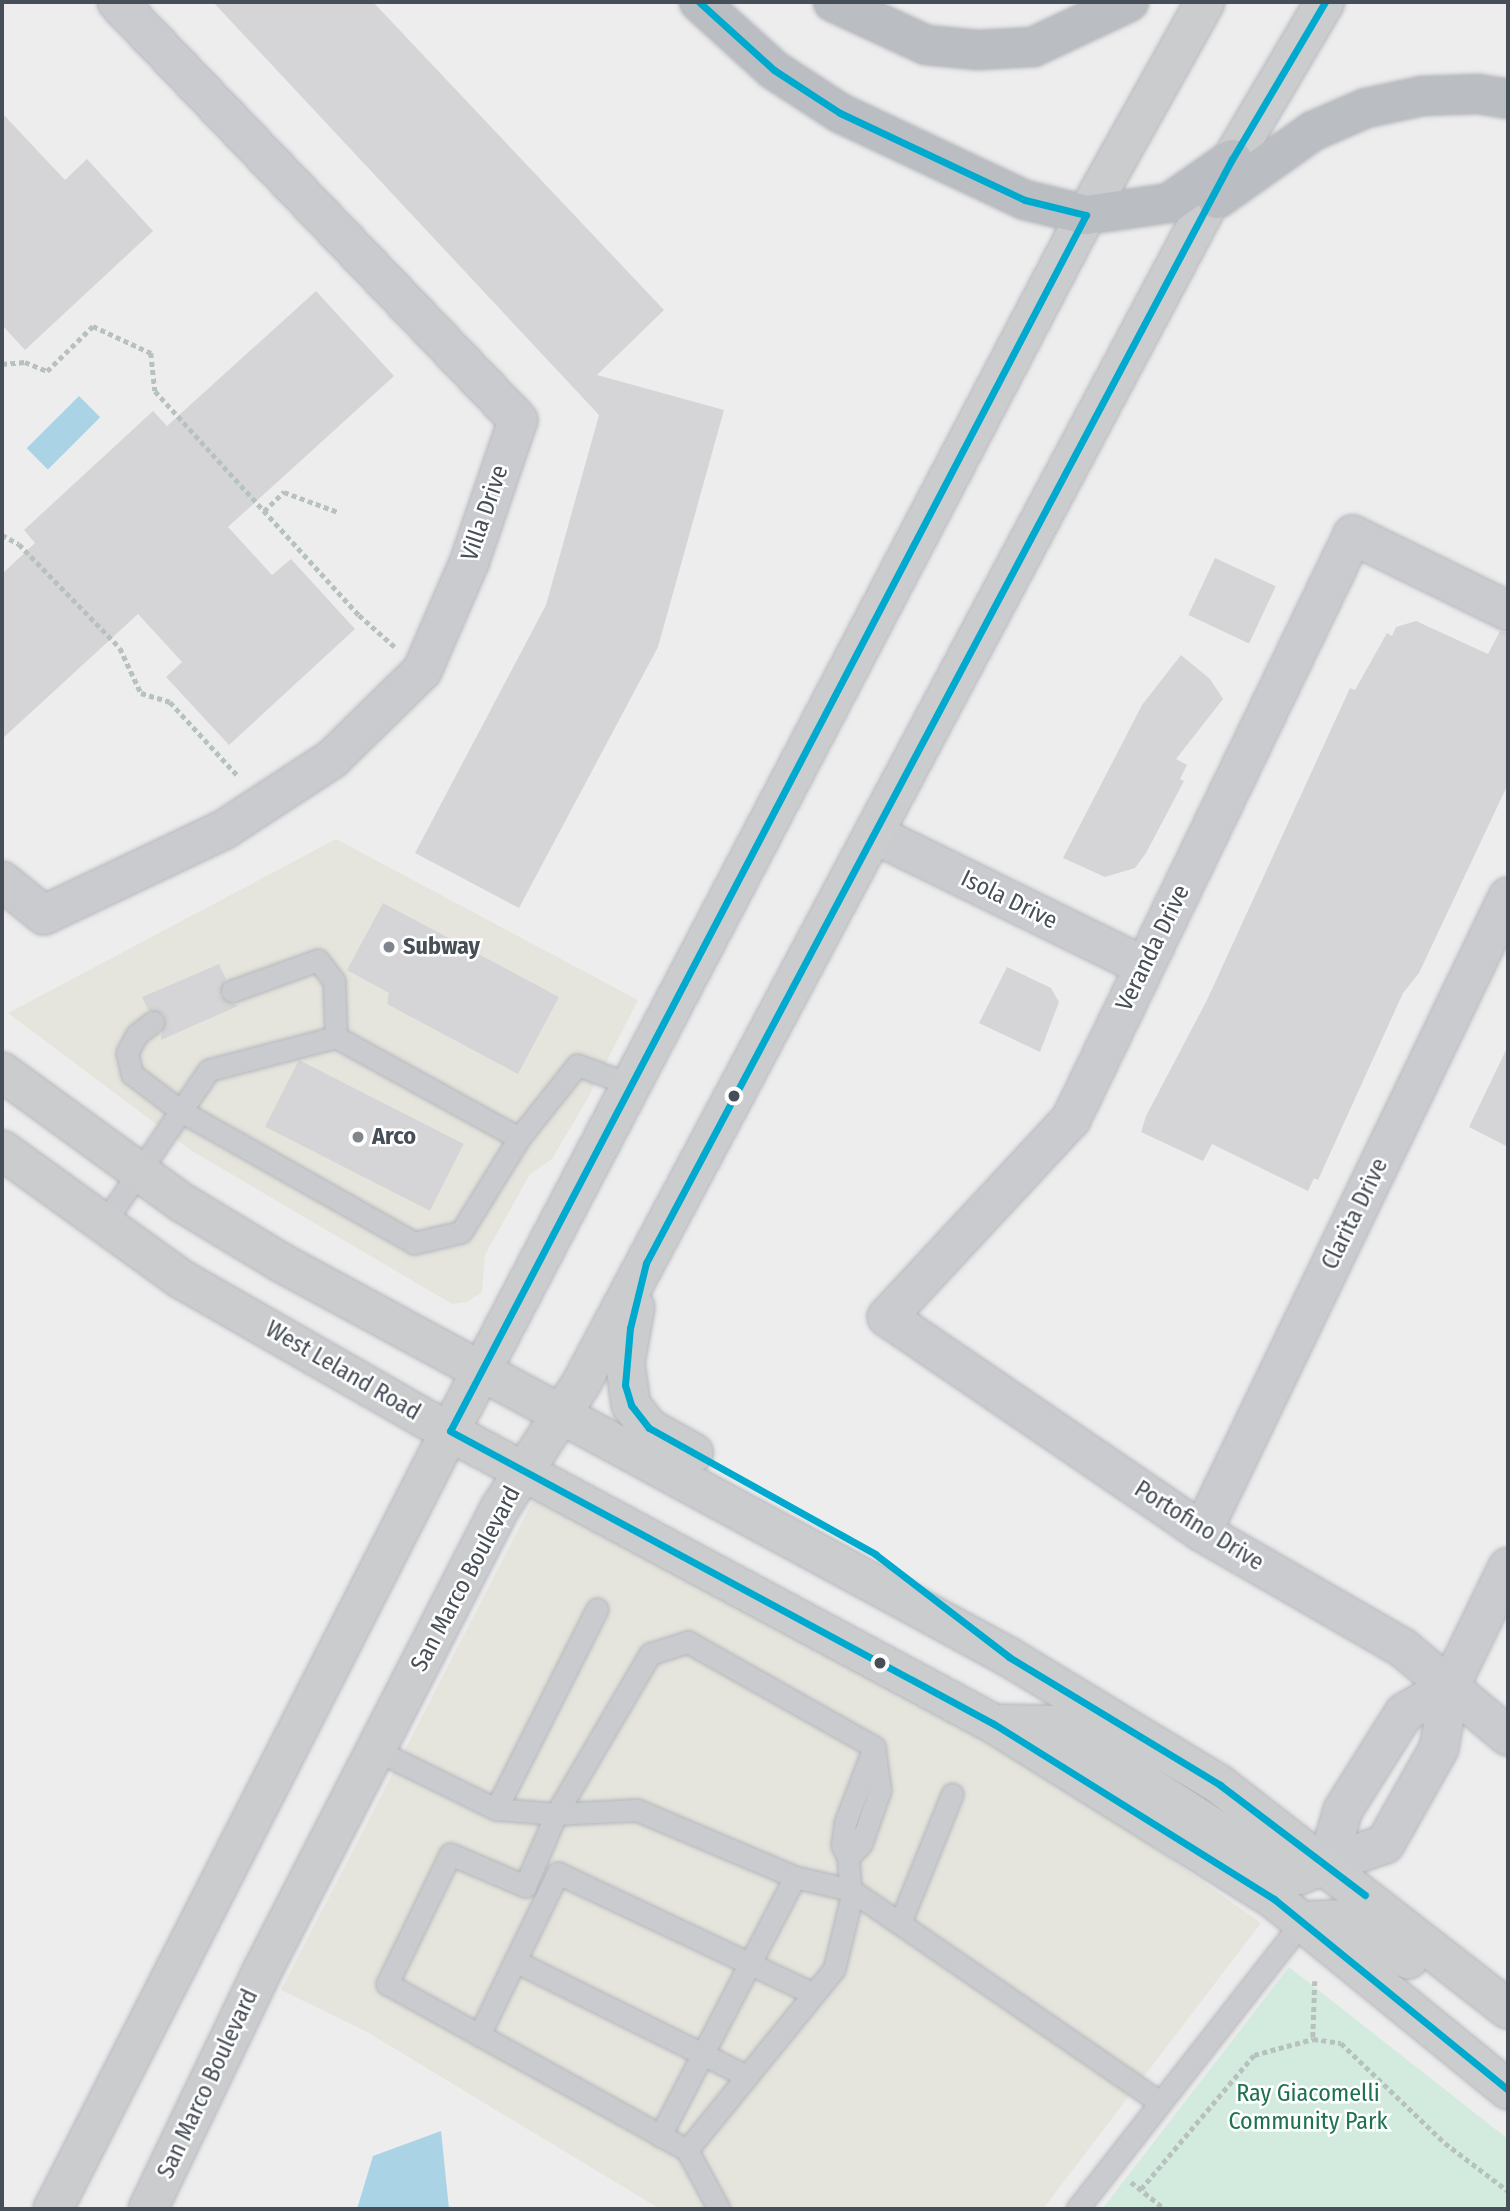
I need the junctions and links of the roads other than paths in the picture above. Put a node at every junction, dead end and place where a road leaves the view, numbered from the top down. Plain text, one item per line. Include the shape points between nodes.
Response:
1 (117, 2) edge
2 (699, 2) edge
3 (833, 2) edge
4 (1129, 2) edge
5 (1205, 2) edge
6 (1325, 2) edge
7 (1508, 99) edge
8 (1232, 159) junction
9 (1210, 205) junction
10 (1086, 215) junction
11 (1508, 611) edge
12 (874, 834) junction
13 (2, 881) edge
14 (1508, 897) edge
15 (1144, 966) junction
16 (232, 991) dead end
17 (153, 1022) dead end
18 (335, 1037) junction
19 (2, 1072) edge
20 (632, 1085) junction
21 (181, 1111) junction
22 (519, 1138) junction
23 (2, 1150) edge
24 (139, 1173) junction
25 (102, 1226) junction
26 (646, 1263) junction
27 (887, 1317) joint
28 (483, 1369) junction
29 (563, 1412) junction
30 (450, 1431) junction
31 (525, 1469) junction
32 (1202, 1532) junction
33 (1508, 1567) edge
34 (597, 1609) dead end
35 (1009, 1657) junction
36 (1450, 1686) junction
37 (993, 1724) junction
38 (1508, 1736) edge
39 (376, 1750) junction
40 (952, 1794) dead end
41 (496, 1809) junction
42 (556, 1814) junction
43 (1327, 1864) junction
44 (795, 1877) junction
45 (525, 1886) junction
46 (851, 1890) junction
47 (547, 1896) junction
48 (1303, 1921) junction
49 (900, 1923) junction
50 (515, 1961) junction
51 (753, 1963) junction
52 (814, 1994) junction
53 (1508, 2009) edge
54 (479, 2035) junction
55 (1508, 2038) edge
56 (705, 2054) junction
57 (747, 2076) junction
58 (1508, 2090) edge
59 (1160, 2102) junction
60 (660, 2137) junction
61 (687, 2150) junction
62 (53, 2209) edge
63 (148, 2209) edge
64 (719, 2209) edge
65 (1077, 2209) edge

1 - 13 street, Villa Drive via 518,420 469,563 422,671 332,759 225,829 44,915
2 - 10 highway via 774,70 840,113 1025,200
3 - 4 highway via 926,45 978,50 1033,47
5 - 10 main road
6 - 8 main road, San Marco Boulevard
7 - 9 highway via 1478,93 1422,96 1366,108 1313,131
8 - 9 main road, San Marco Boulevard
8 - 10 highway via 1169,203
9 - 12 main road, San Marco Boulevard
10 - 20 main road
11 - 15 street, Veranda Drive via 1353,535
12 - 15 street, Isola Drive
12 - 26 main road, San Marco Boulevard
14 - 32 street, Clarita Drive
15 - 27 street, Veranda Drive via 1071,1119
16 - 18 lane via 318,960 334,981
17 - 21 lane via 137,1034 127,1054 132,1074
18 - 21 lane via 209,1070
18 - 22 lane
19 - 24 main road
20 - 22 lane via 577,1065
20 - 28 main road
21 - 22 lane via 414,1243 461,1232
21 - 24 lane
23 - 25 main road, West Leland Road
24 - 25 lane
24 - 28 main road via 280,1262
25 - 30 main road, West Leland Road via 181,1279
26 - 29 main road, San Marco Boulevard
26 - 35 main road via 625,1363 625,1385 639,1419 875,1555
27 - 32 street, Portofino Drive
28 - 29 main road
28 - 30 main road
29 - 31 main road, San Marco Boulevard
29 - 35 main road
30 - 31 main road, West Leland Road
30 - 62 main road
31 - 37 main road, West Leland Road
31 - 39 main road, San Marco Boulevard
32 - 36 street, Portofino Drive via 1403,1648
33 - 36 street
34 - 41 lane
35 - 43 main road via 1220,1785
36 - 38 street, Portofino Drive
36 - 43 street via 1404,1713 1343,1810
36 - 43 street via 1440,1748 1385,1844
37 - 43 main road via 1055,1725 1263,1860 1299,1875
37 - 48 main road, West Leland Road
39 - 41 lane
39 - 63 main road, San Marco Boulevard
40 - 49 lane
41 - 42 lane
42 - 44 lane via 637,1810
42 - 45 lane
42 - 46 lane via 650,1654 688,1642 874,1747 845,1823 842,1845 849,1857
43 - 53 main road
44 - 46 lane
44 - 51 lane
45 - 47 lane
45 - 54 lane via 450,1854 387,1984
46 - 49 lane
46 - 52 lane via 834,1969
47 - 50 lane
47 - 51 lane via 558,1873
48 - 55 main road via 1345,1919 1381,1937
48 - 58 main road, West Leland Road
48 - 59 lane
49 - 59 lane
50 - 54 lane
50 - 56 lane
51 - 52 lane
51 - 56 lane
52 - 57 lane
54 - 60 lane
56 - 57 lane
56 - 60 lane
57 - 61 lane
59 - 65 lane
60 - 61 lane
61 - 64 lane

